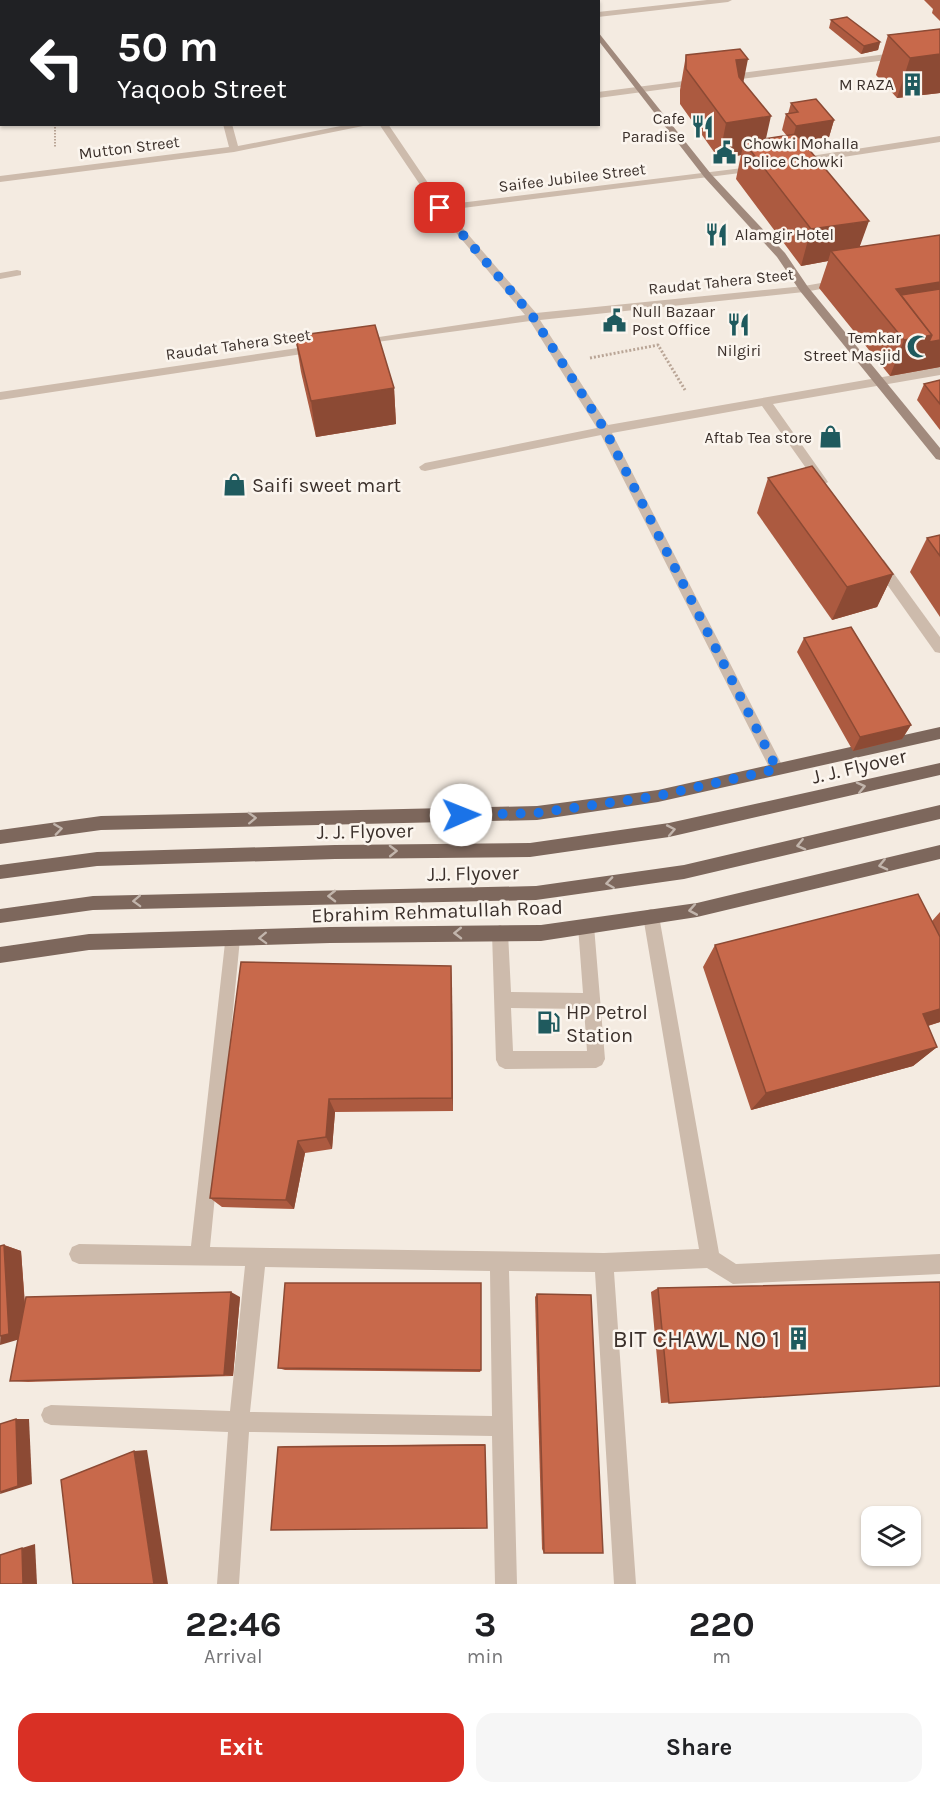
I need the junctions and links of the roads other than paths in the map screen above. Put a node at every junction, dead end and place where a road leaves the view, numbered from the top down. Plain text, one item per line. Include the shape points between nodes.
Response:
1 (728, 0) edge
2 (600, 15) edge
3 (600, 36) edge
4 (940, 50) edge
5 (721, 79) edge
6 (710, 81) edge
7 (643, 89) junction
8 (600, 95) edge
9 (228, 126) edge
10 (358, 126) edge
11 (384, 126) edge
12 (940, 139) edge
13 (234, 149) junction
14 (790, 162) edge
15 (767, 166) edge
16 (708, 176) junction
17 (0, 179) edge
18 (440, 208) junction
19 (17, 273) dead end
20 (0, 276) edge
21 (849, 281) edge
22 (804, 289) junction
23 (533, 317) junction
24 (940, 371) edge
25 (879, 380) junction
26 (0, 396) edge
27 (765, 402) junction
28 (605, 430) junction
29 (940, 456) edge
30 (425, 467) dead end
31 (832, 497) edge
32 (873, 554) edge
33 (940, 648) edge
34 (940, 733) edge
35 (777, 769) junction
36 (940, 769) edge
37 (940, 812) edge
38 (0, 837) edge
39 (940, 852) edge
40 (0, 872) edge
41 (0, 916) edge
42 (651, 916) junction
43 (585, 926) junction
44 (500, 933) junction
45 (232, 939) junction
46 (0, 955) edge
47 (502, 1000) junction
48 (590, 1001) junction
49 (79, 1254) dead end
50 (200, 1255) junction
51 (256, 1257) junction
52 (710, 1258) junction
53 (499, 1260) junction
54 (604, 1263) junction
55 (940, 1264) edge
56 (51, 1414) dead end
57 (239, 1422) junction
58 (503, 1426) junction
59 (228, 1584) edge
60 (506, 1584) edge
61 (625, 1584) edge

1 - 2 street
3 - 7 main road
4 - 5 street
6 - 7 street
7 - 8 street
7 - 16 main road
9 - 13 street
10 - 13 street, Mutton Street
11 - 18 street
12 - 14 street
13 - 17 street, Mutton Street
15 - 16 street, Saifee Jubilee Street
16 - 18 street, Saifee Jubilee Street
16 - 22 main road via 781,255
18 - 23 street
19 - 20 street
21 - 22 street, Raudat Tahera Steet
22 - 23 street, Raudat Tahera Steet
22 - 25 main road
23 - 26 street, Raudat Tahera Steet
23 - 28 street
24 - 25 street
25 - 27 street
25 - 29 main road
27 - 28 street
27 - 31 street
28 - 30 street
28 - 35 street
32 - 33 street
34 - 35 main road
38 -> 35 main road via 100,823 537,813 658,796
40 -> 36 main road, J. J. Flyover via 97,859 530,850 669,830
37 -> 41 main road, J.J. Flyover via 684,872 536,893 93,903
39 -> 42 main road, Ebrahim Rehmatullah Road via 696,910
42 - 43 main road, Ebrahim Rehmatullah Road
42 - 52 street
43 - 44 main road, Ebrahim Rehmatullah Road via 541,933
43 - 48 street
44 -> 45 main road, Ebrahim Rehmatullah Road
44 - 47 street
45 - 46 main road, Ebrahim Rehmatullah Road via 89,942
45 - 50 street
47 - 48 street
47 - 48 street via 505,1060 596,1059
49 - 50 street
50 - 51 street
51 - 53 street
51 - 57 street
52 - 54 street
52 - 55 street via 734,1274
53 - 54 street
53 - 58 street
54 - 61 street
56 - 57 street
57 - 58 street
57 - 59 street
58 - 60 street

